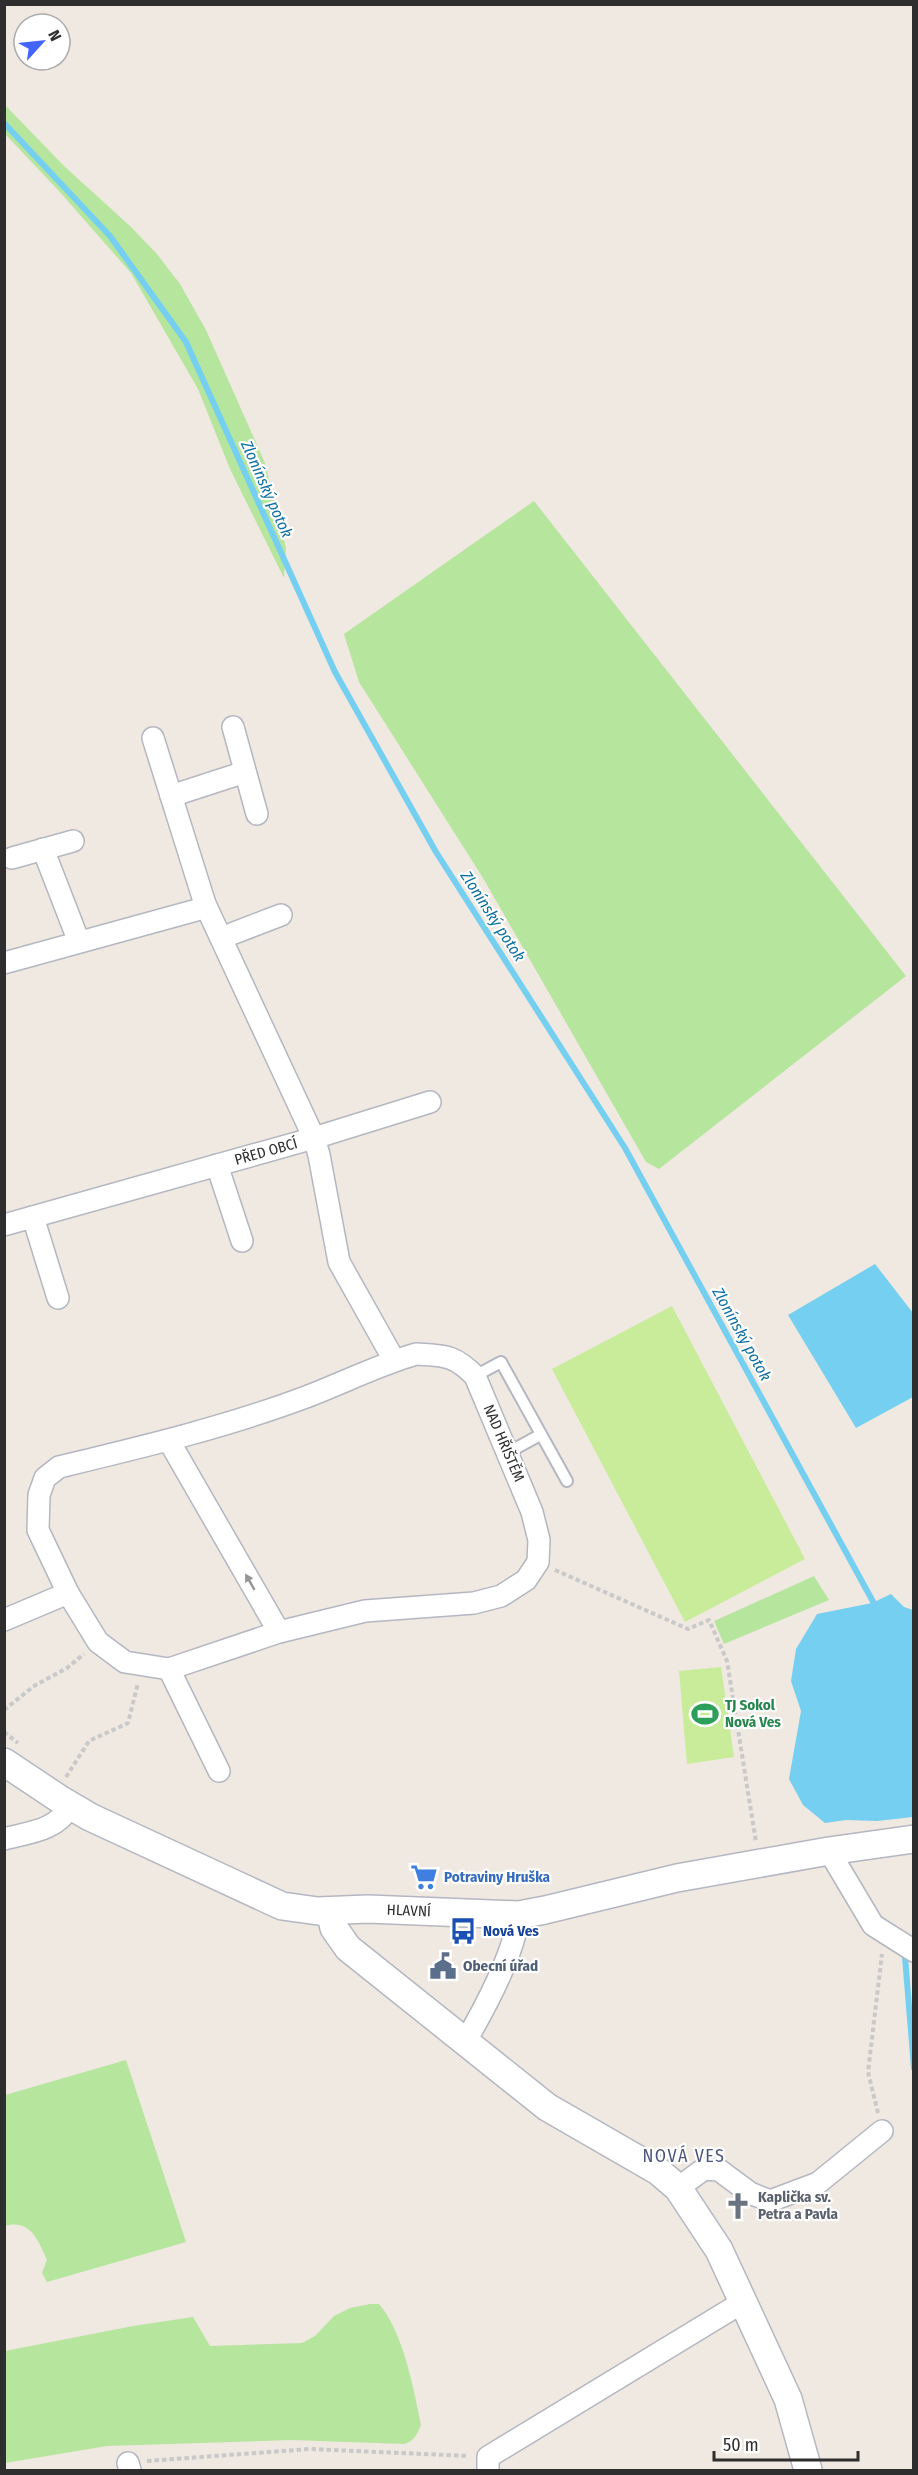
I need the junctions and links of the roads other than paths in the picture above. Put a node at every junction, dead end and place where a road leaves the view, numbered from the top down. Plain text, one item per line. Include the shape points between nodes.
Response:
1 (233, 727) dead end
2 (153, 738) dead end
3 (245, 772) junction
4 (171, 796) junction
5 (257, 814) dead end
6 (73, 841) dead end
7 (43, 849) junction
8 (12, 858) dead end
9 (205, 904) junction
10 (281, 915) dead end
11 (220, 938) junction
12 (79, 942) junction
13 (4, 963) edge
14 (430, 1102) dead end
15 (314, 1138) junction
16 (217, 1165) junction
17 (33, 1217) junction
18 (4, 1225) edge
19 (242, 1241) dead end
20 (58, 1298) dead end
21 (394, 1360) junction
22 (475, 1376) junction
23 (540, 1435) junction
24 (169, 1441) junction
25 (509, 1452) junction
26 (567, 1481) dead end
27 (68, 1593) junction
28 (4, 1620) edge
29 (279, 1632) junction
30 (169, 1669) junction
31 (4, 1762) edge
32 (219, 1771) dead end
33 (71, 1806) junction
34 (4, 1839) edge
35 (914, 1839) edge
36 (829, 1851) junction
37 (330, 1911) junction
38 (519, 1915) junction
39 (914, 1951) edge
40 (465, 2042) junction
41 (882, 2131) road end
42 (678, 2188) junction
43 (743, 2302) junction
44 (488, 2464) edge
45 (808, 2470) edge

1 - 3 street
2 - 4 street, PŘED OBCÍ
3 - 4 street
3 - 5 street
4 - 9 street, PŘED OBCÍ
6 - 7 street
7 - 8 street
7 - 12 street
9 - 11 street, PŘED OBCÍ
9 - 12 street via 204,908
10 - 11 street
11 - 15 street, PŘED OBCÍ
12 - 13 street
14 - 15 street
15 - 16 street, PŘED OBCÍ
15 - 21 street via 339,1262
16 - 17 street, PŘED OBCÍ
16 - 19 street
17 - 18 street, PŘED OBCÍ
17 - 20 street
21 - 22 street, NAD HŘIŠTĚM via 416,1354 445,1356 461,1362
21 - 24 street, NAD HŘIŠTĚM via 305,1398
22 - 23 lane via 501,1362
22 - 25 street, NAD HŘIŠTĚM
23 - 25 lane
23 - 26 lane
24 - 27 street, NAD HŘIŠTĚM via 59,1467 45,1478 39,1495 38,1530
29 -> 24 street
25 - 29 street, NAD HŘIŠTĚM via 539,1540 538,1562 526,1580 501,1596 474,1603 364,1611
27 - 28 street
27 - 30 street, NAD HŘIŠTĚM via 98,1642 125,1662
29 - 30 street, NAD HŘIŠTĚM
30 - 32 street
31 - 33 street, HLAVNÍ
33 - 34 street via 62,1820 46,1828
33 - 37 street, HLAVNÍ via 282,1906
35 - 36 street, HLAVNÍ
36 - 38 street, HLAVNÍ via 677,1878
36 - 39 street via 873,1924
37 - 38 street, HLAVNÍ
37 - 40 street via 334,1928 348,1948
38 - 40 street via 517,1930 489,1997
40 - 42 street via 547,2107 658,2170
41 - 42 street via 818,2183 770,2201 750,2193 719,2170 704,2169
42 - 43 street via 719,2250
43 - 44 street
43 - 45 street via 788,2399

